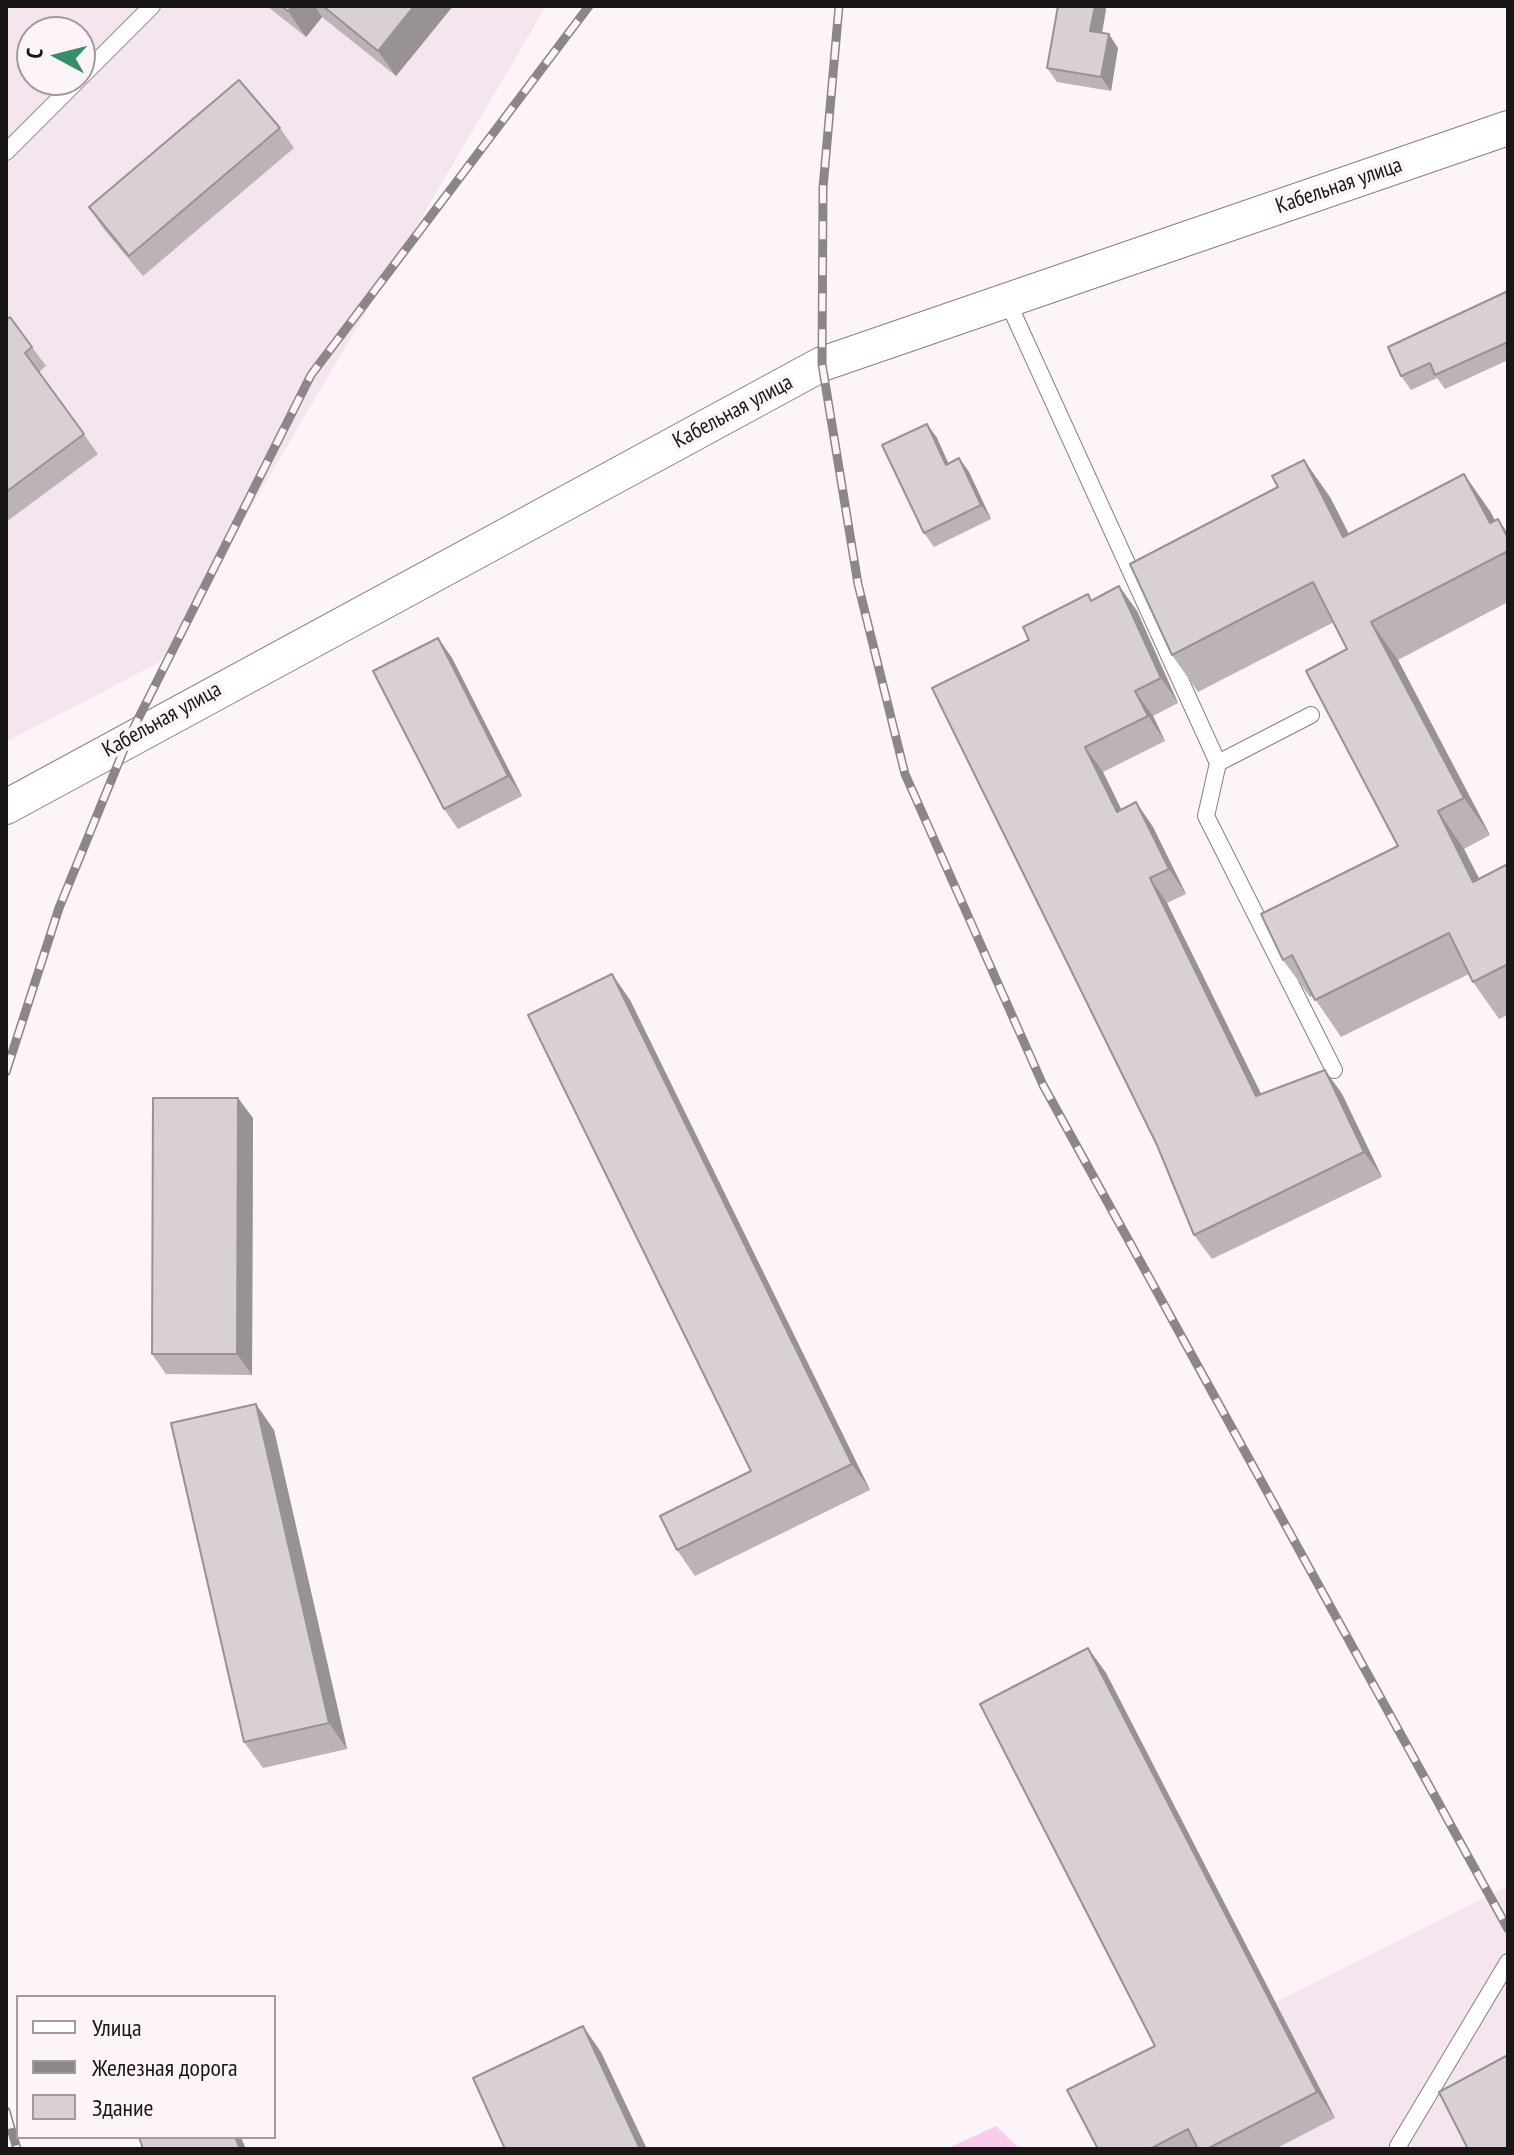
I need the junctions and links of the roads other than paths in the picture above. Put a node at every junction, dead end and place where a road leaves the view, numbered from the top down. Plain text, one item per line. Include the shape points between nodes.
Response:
1 (152, 6) edge
2 (96, 62) edge
3 (62, 96) edge
4 (1508, 128) edge
5 (6, 152) edge
6 (1006, 298) junction
7 (1311, 715) edge
8 (1218, 763) junction
9 (6, 807) edge
10 (1334, 1070) dead end
11 (1508, 1962) edge
12 (1400, 2149) edge

1 - 2 lane
3 - 5 lane
4 - 6 street, Кабельная улица
6 - 8 lane
6 - 9 street, Кабельная улица via 822,364
7 - 8 lane
8 - 10 lane via 1206,816
11 - 12 lane

